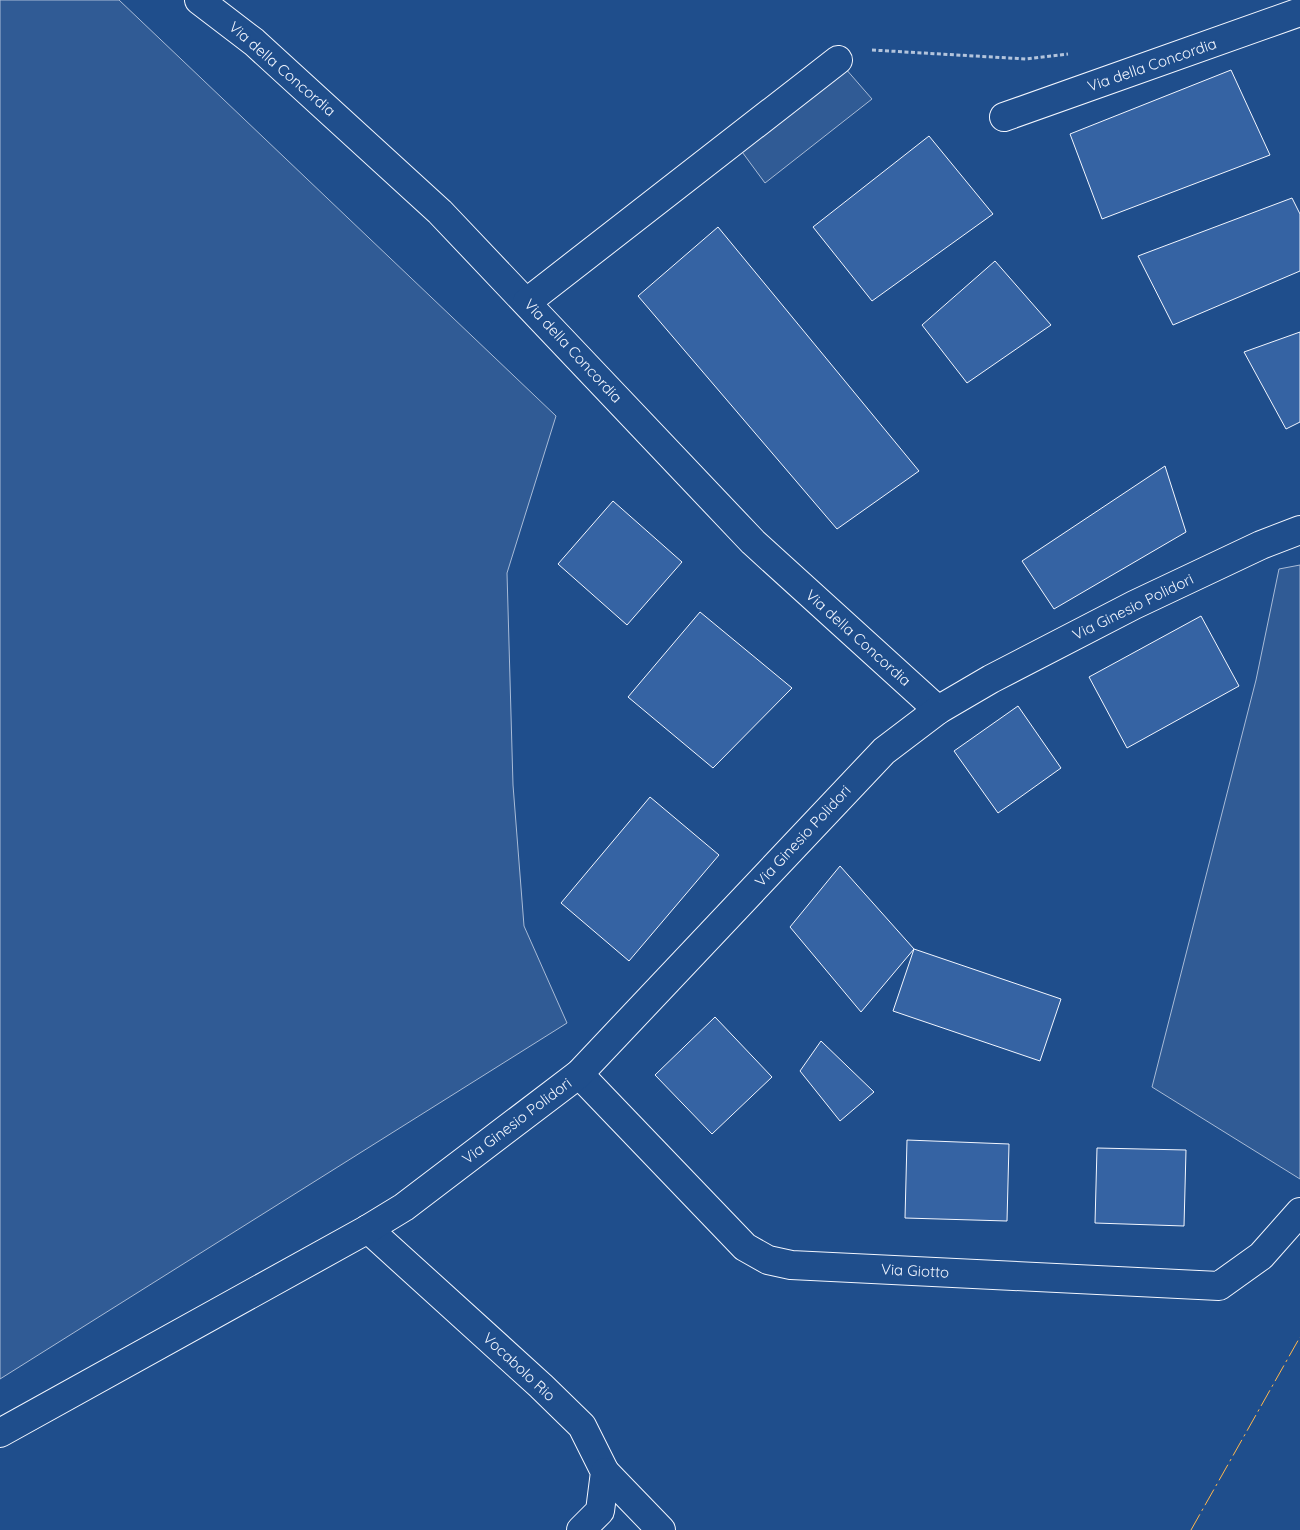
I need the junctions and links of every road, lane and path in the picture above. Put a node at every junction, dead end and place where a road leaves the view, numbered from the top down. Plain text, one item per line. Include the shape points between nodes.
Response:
1 (199, 0) edge
2 (1300, 12) edge
3 (1074, 54) dead end
4 (838, 60) joint
5 (1004, 117) dead end
6 (527, 302) junction
7 (1300, 530) edge
8 (938, 710) junction
9 (579, 1074) junction
10 (1300, 1212) edge
11 (368, 1230) junction
12 (0, 1432) edge
13 (605, 1472) junction
14 (581, 1530) edge
15 (661, 1530) edge

1 - 6 street, Via della Concordia via 254,42 440,212
2 - 5 street, Via della Concordia
3 - 4 path via 1026,58 874,50
4 - 6 street
6 - 8 street, Via della Concordia via 753,542
7 - 8 street, Via Ginesio Polidori via 1134,604
8 - 9 street, Via Ginesio Polidori via 884,751
9 - 10 street, Via Giotto via 745,1247 768,1260 791,1265 1219,1286 1261,1256
9 - 11 street, Via Ginesio Polidori via 404,1207
11 - 12 street, Via Ginesio Polidori
11 - 13 street, Vocabolo Rio via 582,1426
13 - 14 street via 600,1510
13 - 15 street, Vocabolo Rio

